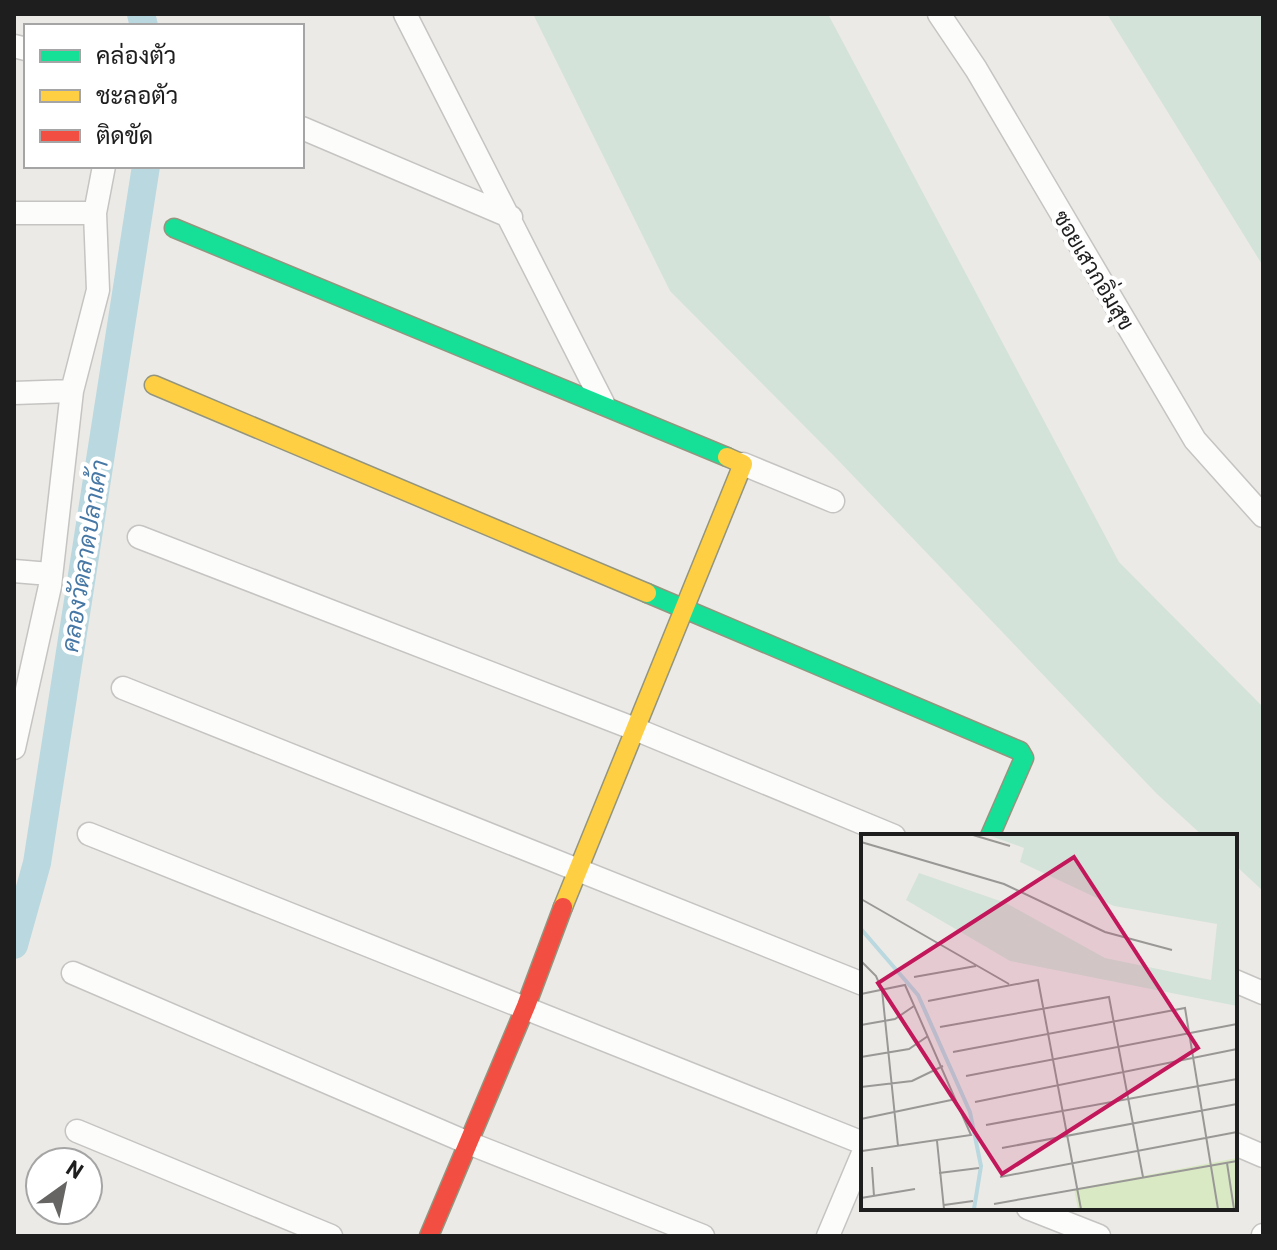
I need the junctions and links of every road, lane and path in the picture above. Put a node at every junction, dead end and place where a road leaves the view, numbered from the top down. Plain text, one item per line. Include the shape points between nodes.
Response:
1 (405, 14) edge
2 (939, 14) edge
3 (304, 129) edge
4 (104, 168) edge
5 (14, 213) edge
6 (95, 213) junction
7 (511, 217) junction
8 (174, 228) dead end
9 (154, 385) dead end
10 (72, 391) junction
11 (14, 393) edge
12 (603, 403) junction
13 (743, 464) junction
14 (833, 501) dead end
15 (1263, 516) edge
16 (139, 537) dead end
17 (14, 571) edge
18 (50, 574) junction
19 (686, 607) junction
20 (123, 688) dead end
21 (635, 729) junction
22 (14, 748) edge
23 (89, 834) dead end
24 (889, 834) edge
25 (991, 834) edge
26 (578, 867) junction
27 (73, 973) dead end
28 (1237, 982) edge
29 (861, 983) edge
30 (1263, 993) edge
31 (526, 1006) junction
32 (77, 1131) dead end
33 (466, 1142) junction
34 (861, 1142) edge
35 (1237, 1145) edge
36 (1263, 1156) edge
37 (861, 1158) edge
38 (1033, 1210) edge
39 (331, 1236) edge
40 (429, 1236) edge
41 (703, 1236) edge
42 (828, 1236) edge
43 (1099, 1236) edge

1 - 7 street
2 - 15 street, ซอยเสวกอิ่มสุข via 1195,440
3 - 7 street
4 - 6 street
5 - 6 street
6 - 10 street via 98,290
7 - 12 street
8 - 12 street
9 - 19 street
10 - 11 street
10 - 18 street
12 - 13 street
13 - 14 street
13 - 19 street
16 - 21 street
17 - 18 street
18 - 22 street
19 - 21 street
19 - 25 street via 1020,751 1024,758
20 - 26 street
21 - 24 street
21 - 26 street
23 - 31 street
26 - 29 street
26 - 31 street
27 - 33 street
28 - 30 street
31 - 33 street
31 - 34 street
32 - 39 street
33 - 40 street
33 - 41 street
35 - 36 street
37 - 42 street
38 - 43 street

